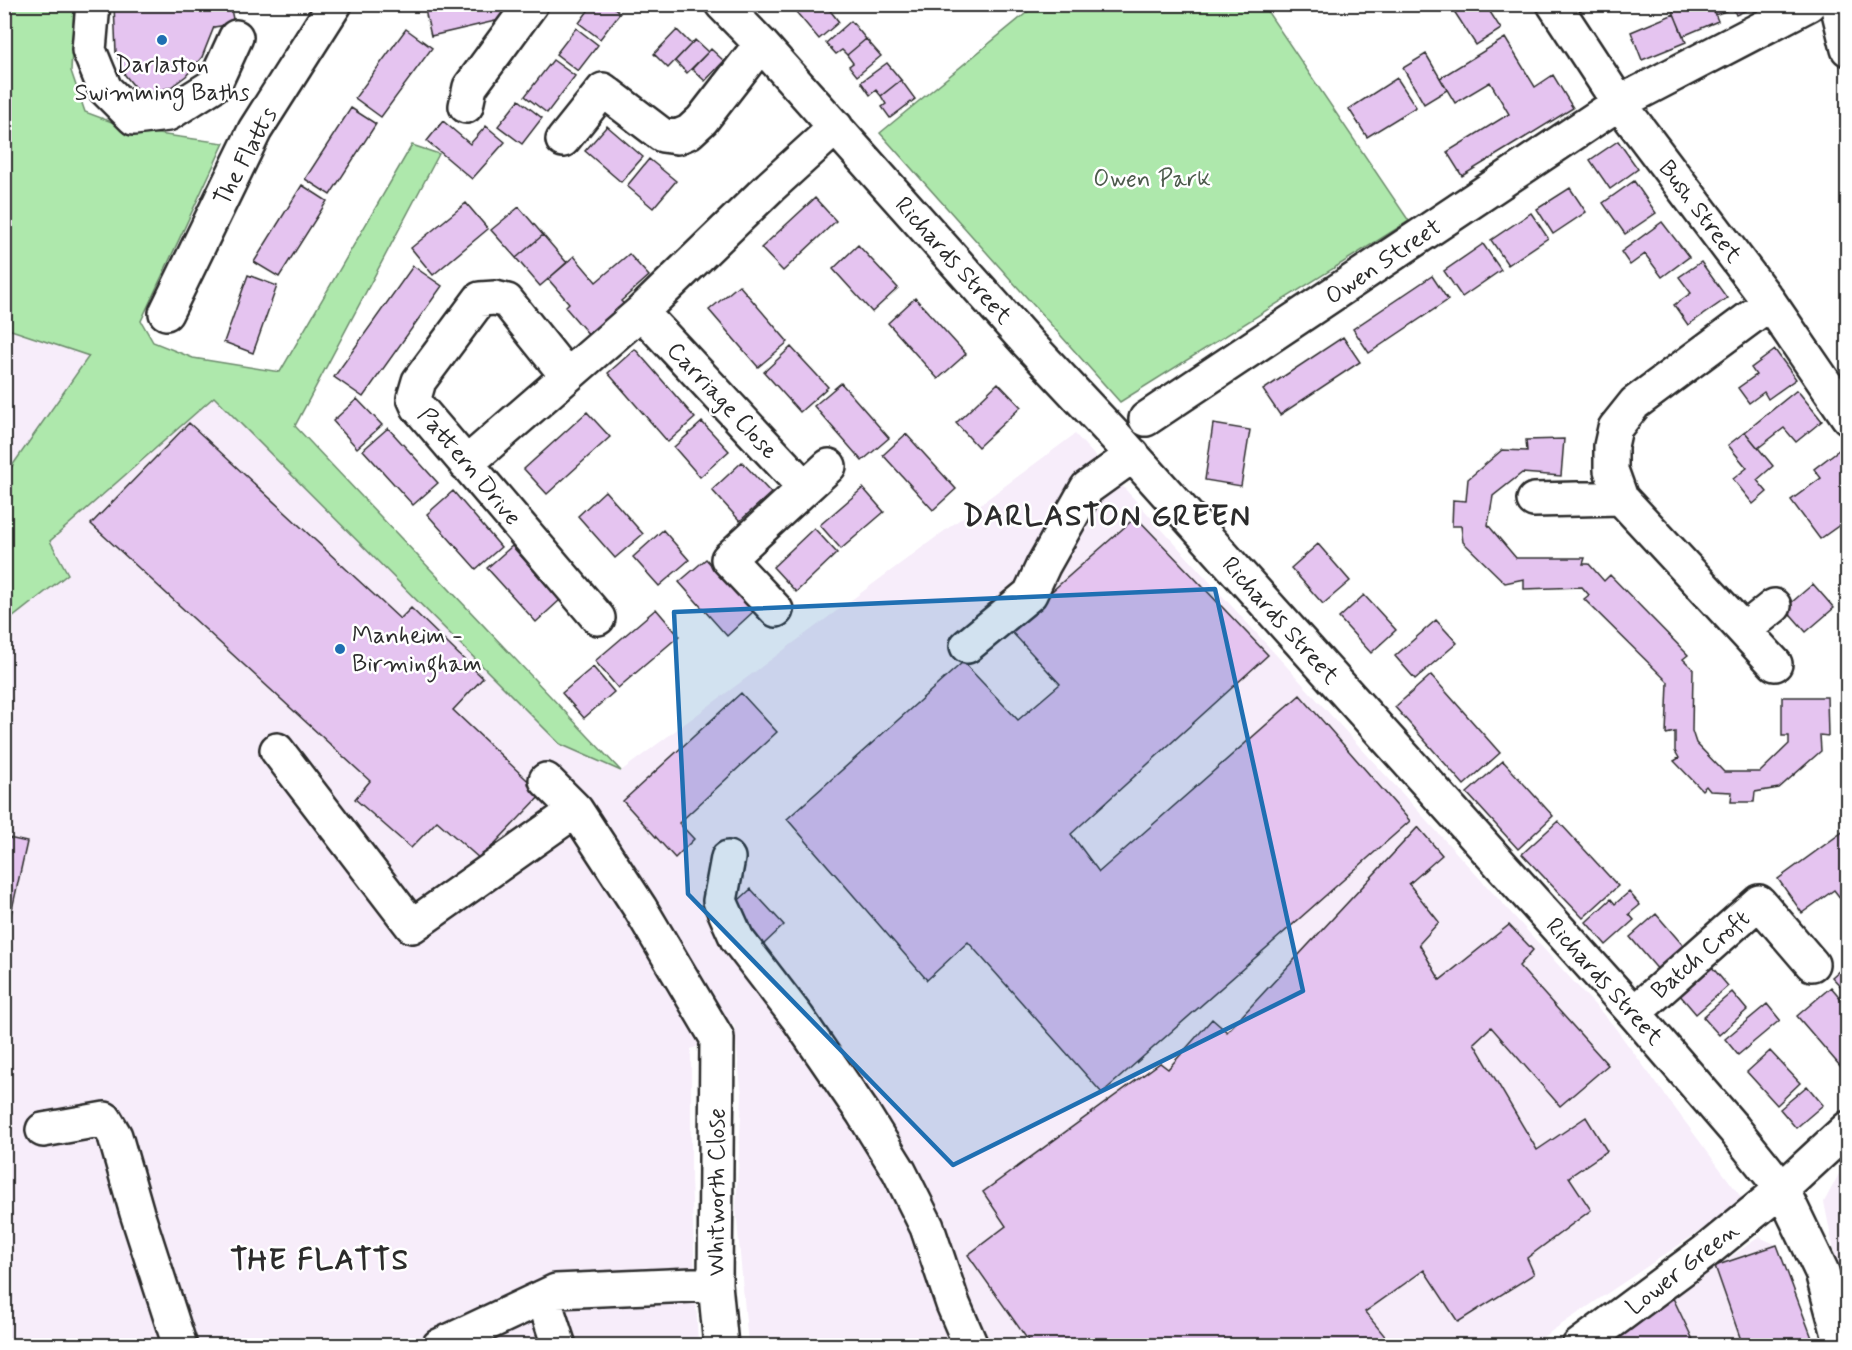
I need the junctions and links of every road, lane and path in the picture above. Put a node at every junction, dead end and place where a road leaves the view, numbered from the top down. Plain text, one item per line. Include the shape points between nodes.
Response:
1 (93, 4) edge
2 (335, 4) edge
3 (531, 4) edge
4 (722, 4) edge
5 (1554, 4) edge
6 (1809, 4) edge
7 (1837, 4) edge
8 (236, 37) dead end
9 (761, 44) junction
10 (1848, 49) edge
11 (1619, 103) junction
12 (466, 106) dead end
13 (836, 127) junction
14 (563, 140) dead end
15 (1770, 303) junction
16 (641, 312) junction
17 (166, 313) dead end
18 (567, 375) junction
19 (1848, 417) edge
20 (1146, 418) dead end
21 (1132, 455) junction
22 (466, 464) junction
23 (829, 466) dead end
24 (805, 488) junction
25 (1621, 498) junction
26 (1534, 500) dead end
27 (1774, 606) dead end
28 (776, 610) dead end
29 (598, 618) dead end
30 (1744, 630) junction
31 (967, 646) dead end
32 (1775, 664) dead end
33 (277, 750) dead end
34 (546, 780) dead end
35 (576, 810) junction
36 (728, 858) dead end
37 (1812, 964) dead end
38 (1634, 1012) junction
39 (1848, 1128) edge
40 (43, 1130) dead end
41 (1782, 1189) junction
42 (715, 1284) junction
43 (543, 1297) junction
44 (180, 1346) edge
45 (439, 1346) edge
46 (559, 1346) edge
47 (721, 1346) edge
48 (971, 1346) edge
49 (1579, 1346) edge
50 (1842, 1346) edge

1 - 8 street via 90,50 105,89 134,118 168,114 214,85
2 - 17 street, The Flatts via 255,130
3 - 12 street via 470,87
4 - 9 street, Richards Street
5 - 11 street, Bush Street
6 - 11 street, Owen Street
7 - 10 street
9 - 13 street, Richards Street
9 - 14 street via 689,132 677,137 662,135 603,90
11 - 15 street, Bush Street
11 - 20 street, Owen Street
13 - 16 street
13 - 21 street, Richards Street
15 - 19 street, Bush Street
15 - 25 street via 1635,403 1615,428 1611,470
16 - 18 street
16 - 24 street, Carriage Close
18 - 22 street
18 - 22 street, Pattern Drive via 507,301 480,300 419,381 414,398
21 - 31 street via 1087,488 1030,594
21 - 38 street, Richards Street
22 - 29 street, Pattern Drive
23 - 24 street
24 - 28 street via 728,559
25 - 26 street
25 - 30 street
27 - 30 street
30 - 32 street
33 - 35 street via 412,926
34 - 35 street
35 - 42 street, Whitworth Close via 717,1038
36 - 48 street via 720,902 737,939 797,1017 899,1171 927,1227
37 - 38 street, Batch Croft via 1759,902
38 - 41 street, Richards Street
39 - 41 street, Lower Green
40 - 44 street via 105,1119 115,1136
41 - 49 street, Lower Green
41 - 50 street, Richards Street via 1822,1272
42 - 43 street via 556,1291
42 - 47 street, Whitworth Close
43 - 45 street
43 - 46 street

